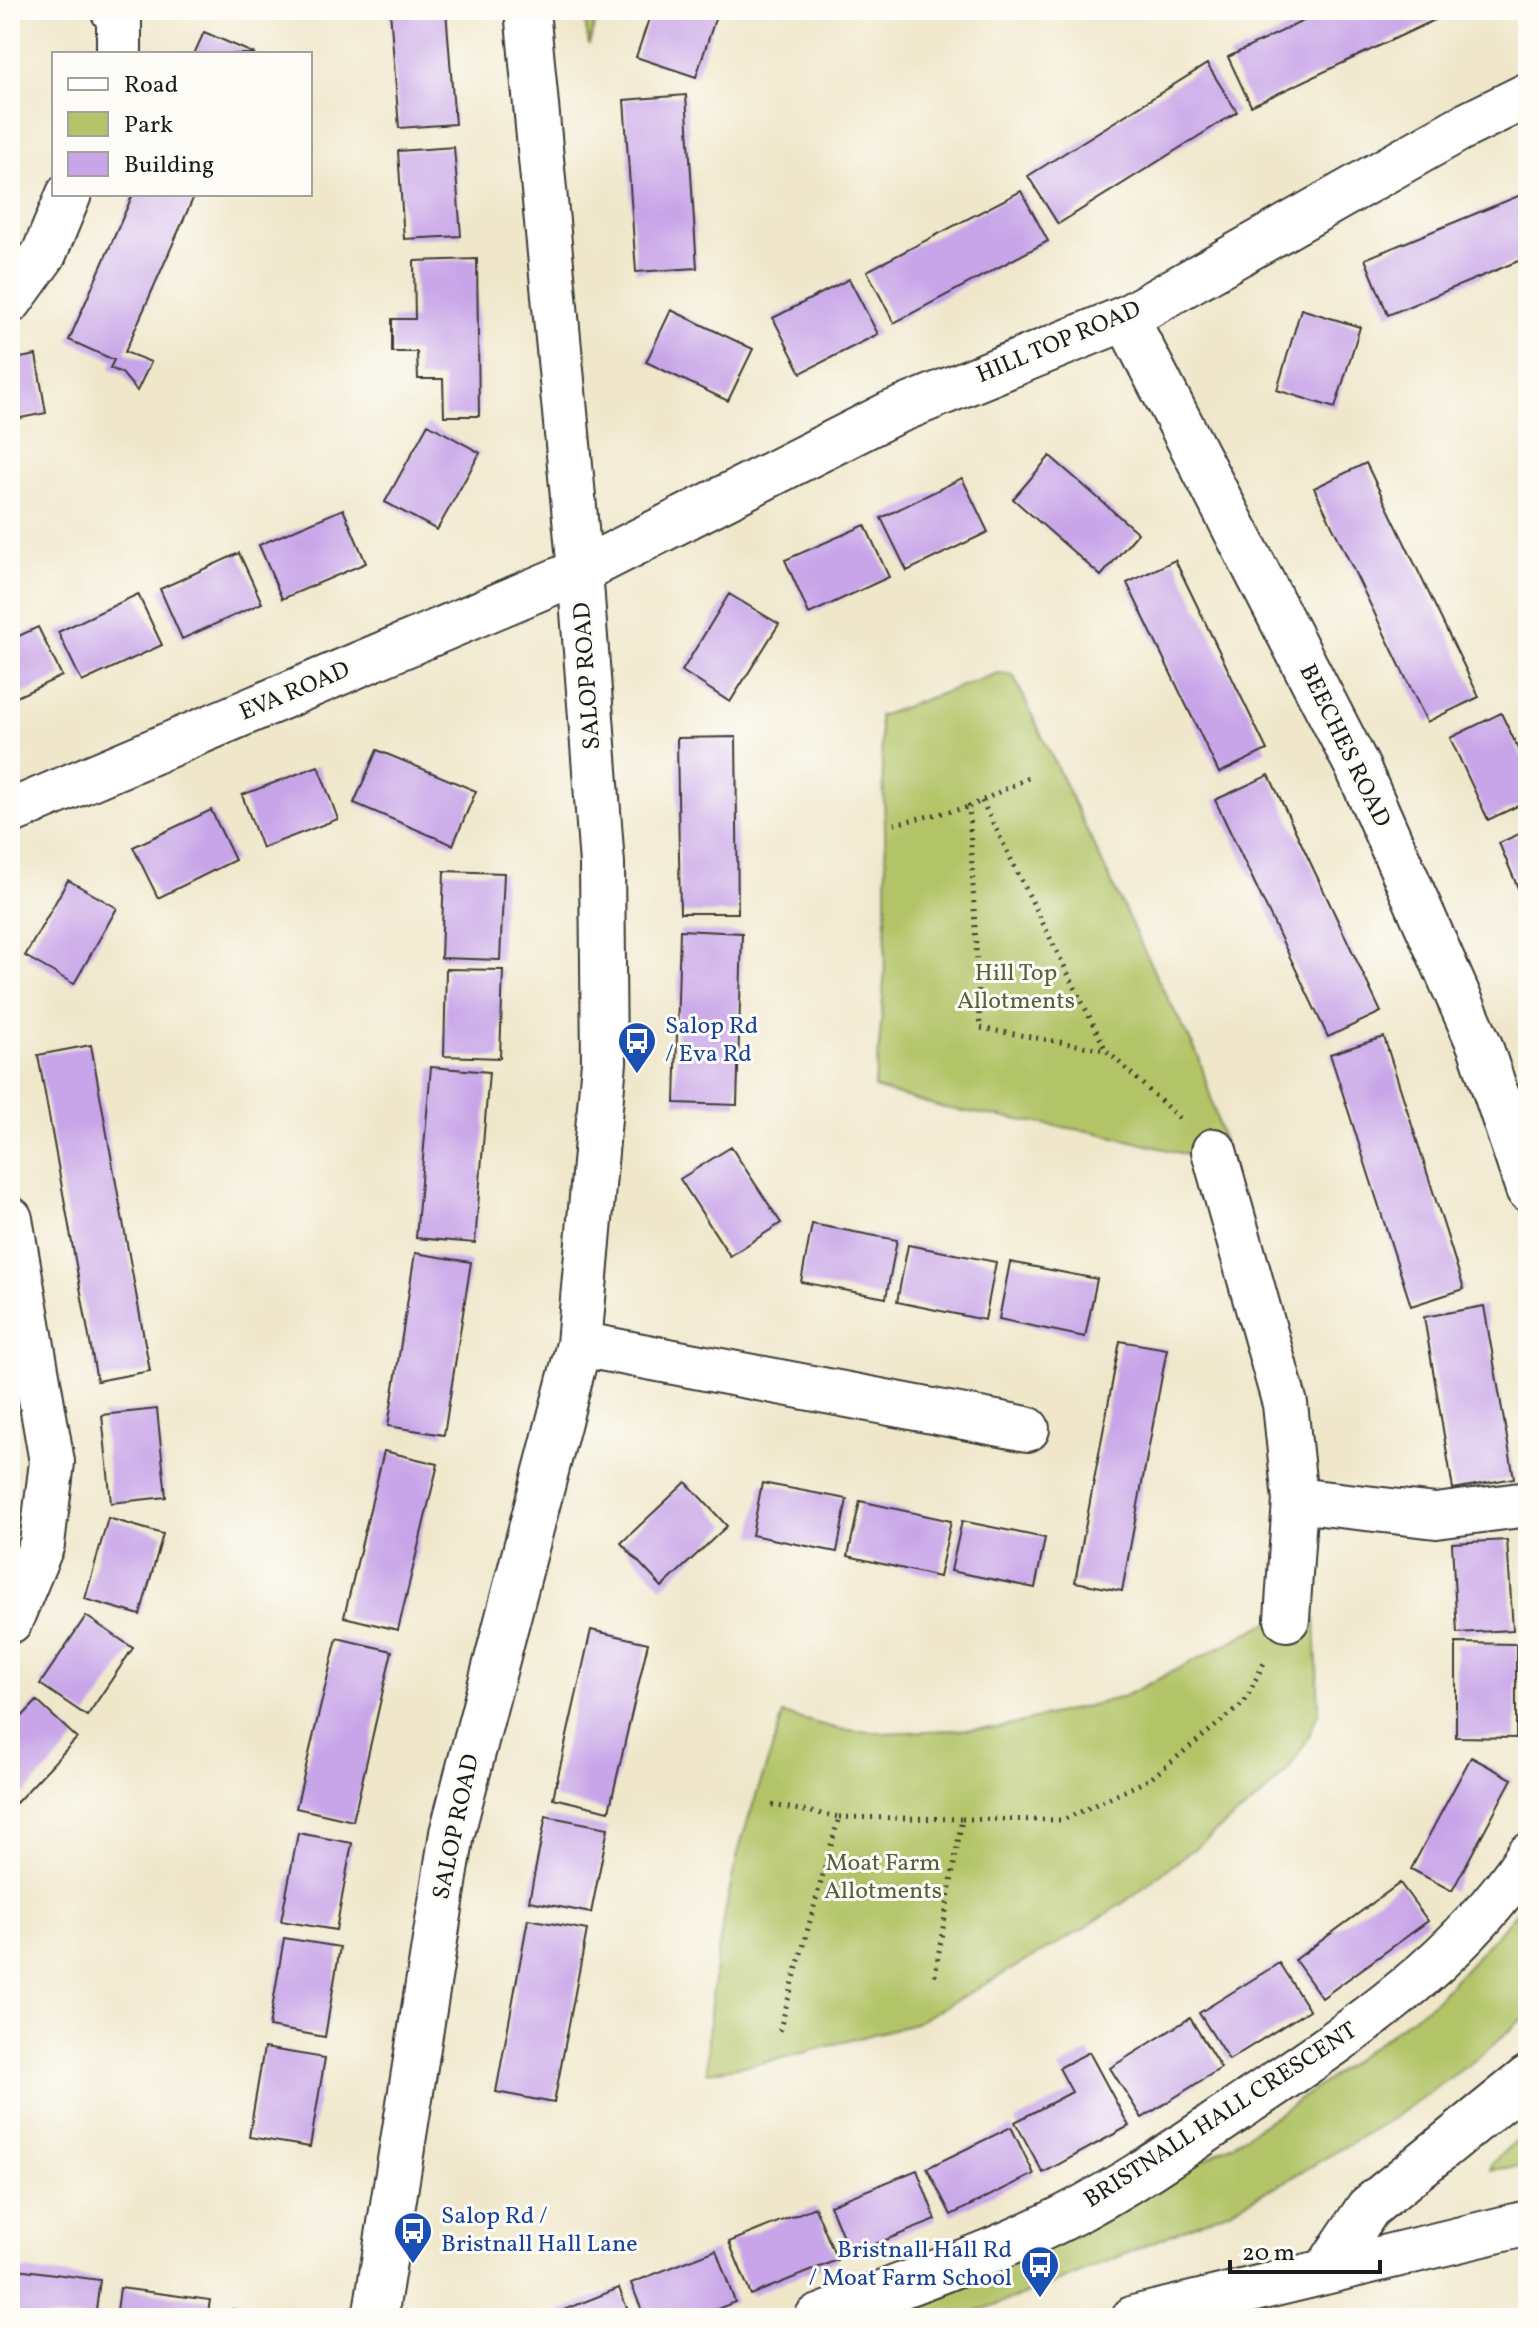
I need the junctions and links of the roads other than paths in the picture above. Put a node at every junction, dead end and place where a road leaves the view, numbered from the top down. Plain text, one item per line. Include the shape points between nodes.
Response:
1 (113, 10) edge
2 (527, 10) edge
3 (119, 52) edge
4 (1528, 95) edge
5 (68, 196) edge
6 (10, 301) edge
7 (1126, 318) junction
8 (580, 571) junction
9 (10, 812) edge
10 (1214, 1151) road end
11 (1528, 1189) edge
12 (10, 1219) edge
13 (579, 1344) junction
14 (1027, 1429) dead end
15 (1295, 1500) junction
16 (1528, 1504) edge
17 (1287, 1619) road end
18 (10, 1621) edge
19 (1528, 1856) edge
20 (1528, 2078) edge
21 (1528, 2223) edge
22 (1326, 2271) junction
23 (375, 2318) edge
24 (817, 2318) edge
25 (1134, 2318) edge

1 - 3 street via 119,19
2 - 8 street, SALOP ROAD
4 - 7 street, HILL TOP ROAD
5 - 6 street via 44,254
7 - 8 street, HILL TOP ROAD via 890,414
7 - 11 street, BEECHES ROAD via 1357,766 1480,1046
8 - 9 street, EVA ROAD
8 - 13 street, SALOP ROAD via 602,864 604,1062
10 - 15 street via 1285,1404
12 - 18 street via 52,1462 42,1544
13 - 14 street
13 - 23 street, SALOP ROAD via 452,1833
15 - 16 street via 1436,1516
15 - 17 street
19 - 24 street, BRISTNALL HALL CRESCENT via 1506,1890 1400,1995 1140,2175 1062,2218
20 - 22 street via 1368,2208
21 - 22 street
22 - 25 street

